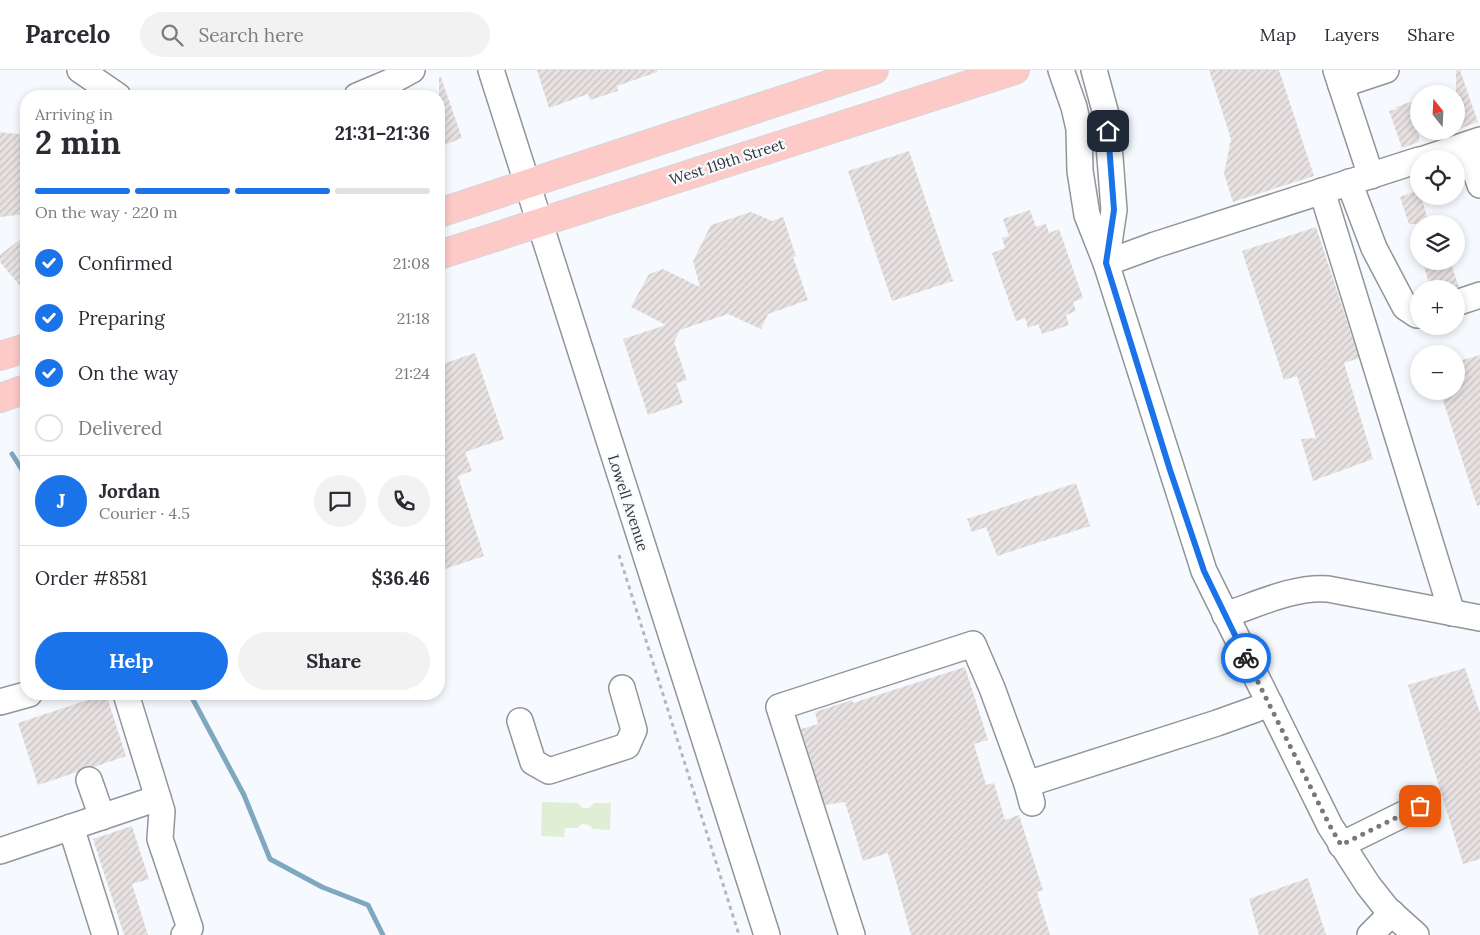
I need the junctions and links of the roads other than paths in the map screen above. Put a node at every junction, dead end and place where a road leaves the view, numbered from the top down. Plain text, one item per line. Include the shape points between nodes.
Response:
1 (80, 70) edge
2 (412, 70) edge
3 (491, 70) edge
4 (874, 70) edge
5 (1015, 70) edge
6 (1061, 70) edge
7 (1094, 70) edge
8 (1386, 70) edge
9 (1339, 77) edge
10 (109, 90) edge
11 (371, 90) edge
12 (1474, 142) edge
13 (1450, 150) edge
14 (1410, 163) edge
15 (1360, 179) junction
16 (526, 184) junction
17 (1480, 185) edge
18 (1322, 191) junction
19 (445, 211) edge
20 (538, 222) junction
21 (445, 252) edge
22 (1106, 263) junction
23 (1480, 295) edge
24 (1465, 299) edge
25 (1410, 311) edge
26 (20, 350) edge
27 (0, 356) edge
28 (20, 391) edge
29 (0, 398) edge
30 (1452, 613) junction
31 (1225, 615) junction
32 (1480, 618) edge
33 (622, 688) dead end
34 (20, 696) edge
35 (128, 700) edge
36 (0, 702) edge
37 (1270, 704) junction
38 (520, 721) dead end
39 (89, 780) dead end
40 (158, 798) junction
41 (1420, 806) dead end
42 (102, 817) junction
43 (71, 828) junction
44 (1341, 845) junction
45 (0, 851) edge
46 (1392, 914) junction
47 (106, 935) edge
48 (184, 935) edge
49 (767, 935) edge
50 (852, 935) edge
51 (1370, 935) edge
52 (1416, 935) edge

1 - 10 street
2 - 11 street
3 - 16 street, Lowell Avenue
4 - 16 main road
5 - 20 main road, West 119th Street
6 - 22 street via 1079,129 1080,171 1087,215
7 - 22 street via 1107,118 1114,210
8 - 9 street
9 - 15 street
12 - 13 street
12 - 17 street
14 - 15 street
15 - 18 street
15 - 25 street via 1374,248 1404,307
16 - 19 main road
16 - 20 street, Lowell Avenue
18 - 22 street
18 - 30 street
20 - 21 main road, West 119th Street
20 - 49 street, Lowell Avenue
22 - 31 street via 1191,535
23 - 24 street
26 - 27 main road
28 - 29 main road
30 - 31 street via 1315,588
30 - 32 street
31 - 37 street
33 - 38 street via 634,730 627,746 549,771 533,762
34 - 36 street
35 - 40 street
37 - 44 street
37 - 50 street via 1030,794 1002,713 973,644 779,706
39 - 42 street
40 - 42 street
40 - 48 street via 162,811 160,838 190,928
41 - 44 street
42 - 43 street
43 - 45 street
43 - 47 street
44 - 46 street
46 - 51 street
46 - 52 street

